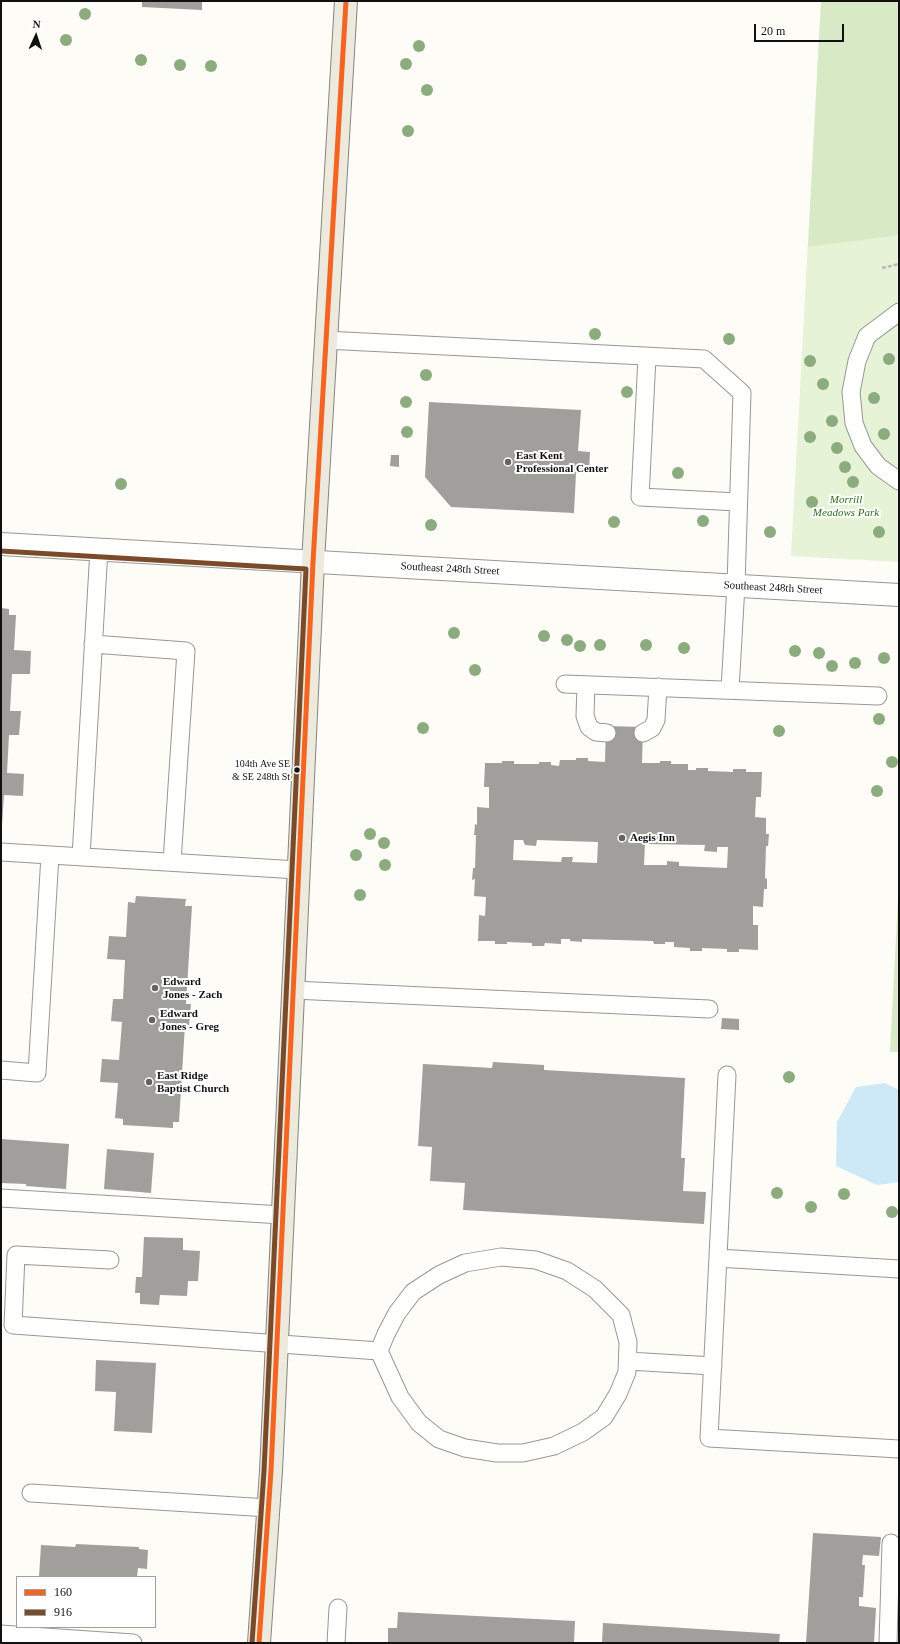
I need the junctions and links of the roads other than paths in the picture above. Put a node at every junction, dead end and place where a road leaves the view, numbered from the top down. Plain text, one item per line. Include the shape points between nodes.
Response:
1 (346, 1) edge
2 (899, 312) edge
3 (325, 340) junction
4 (647, 357) junction
5 (899, 481) edge
6 (738, 502) junction
7 (1, 544) edge
8 (98, 549) junction
9 (313, 562) junction
10 (736, 585) junction
11 (899, 595) edge
12 (93, 644) junction
13 (565, 684) dead end
14 (586, 685) junction
15 (658, 687) junction
16 (730, 690) junction
17 (878, 696) dead end
18 (607, 733) dead end
19 (643, 733) dead end
20 (1, 852) edge
21 (50, 856) junction
22 (81, 857) junction
23 (172, 862) junction
24 (298, 870) junction
25 (293, 990) junction
26 (709, 1009) dead end
27 (1, 1070) edge
28 (727, 1075) dead end
29 (1, 1198) edge
30 (282, 1215) junction
31 (718, 1258) junction
32 (110, 1260) dead end
33 (899, 1269) edge
34 (277, 1345) junction
35 (379, 1351) junction
36 (628, 1361) junction
37 (713, 1366) junction
38 (899, 1449) edge
39 (31, 1493) dead end
40 (268, 1508) junction
41 (891, 1543) dead end
42 (338, 1608) dead end
43 (899, 1629) edge
44 (1, 1634) edge
45 (133, 1643) edge
46 (259, 1643) edge
47 (336, 1643) edge
48 (889, 1643) edge

1 - 3 main road
2 - 5 lane via 867,336 851,392 854,423 863,446 878,466
3 - 4 lane
3 - 9 main road
4 - 6 lane via 704,359 742,393
4 - 6 lane via 640,496
6 - 10 lane
7 - 8 street, Southeast 248th Street
8 - 9 street, Southeast 248th Street
8 - 12 lane
9 - 10 street, Southeast 248th Street
9 - 24 main road
10 - 11 street, Southeast 248th Street
10 - 16 lane
12 - 22 lane
12 - 23 lane via 186,651
13 - 14 lane
14 - 15 lane
14 - 18 lane via 585,716 589,727 596,732
15 - 16 lane
15 - 19 lane via 656,720 652,728
16 - 17 lane
20 - 21 lane
21 - 22 lane
21 - 27 lane via 36,1073
22 - 23 lane
23 - 24 lane
24 - 25 main road
25 - 26 lane
25 - 30 main road
28 - 31 lane
29 - 30 lane
30 - 34 main road
31 - 33 lane
31 - 37 lane
32 - 34 lane via 16,1255 12,1325
34 - 35 lane
34 - 40 main road
35 - 36 lane via 400,1397 419,1423 439,1439 465,1448 497,1453 523,1453 554,1446 604,1418 618,1394 627,1372
35 - 36 lane via 397,1313 413,1292 439,1275 465,1263 501,1257 536,1260 567,1271 596,1289 620,1315 628,1342
36 - 37 lane
37 - 38 lane via 709,1438
39 - 40 lane
40 - 46 main road
41 - 48 lane
42 - 47 lane
43 - 48 lane
44 - 45 lane

